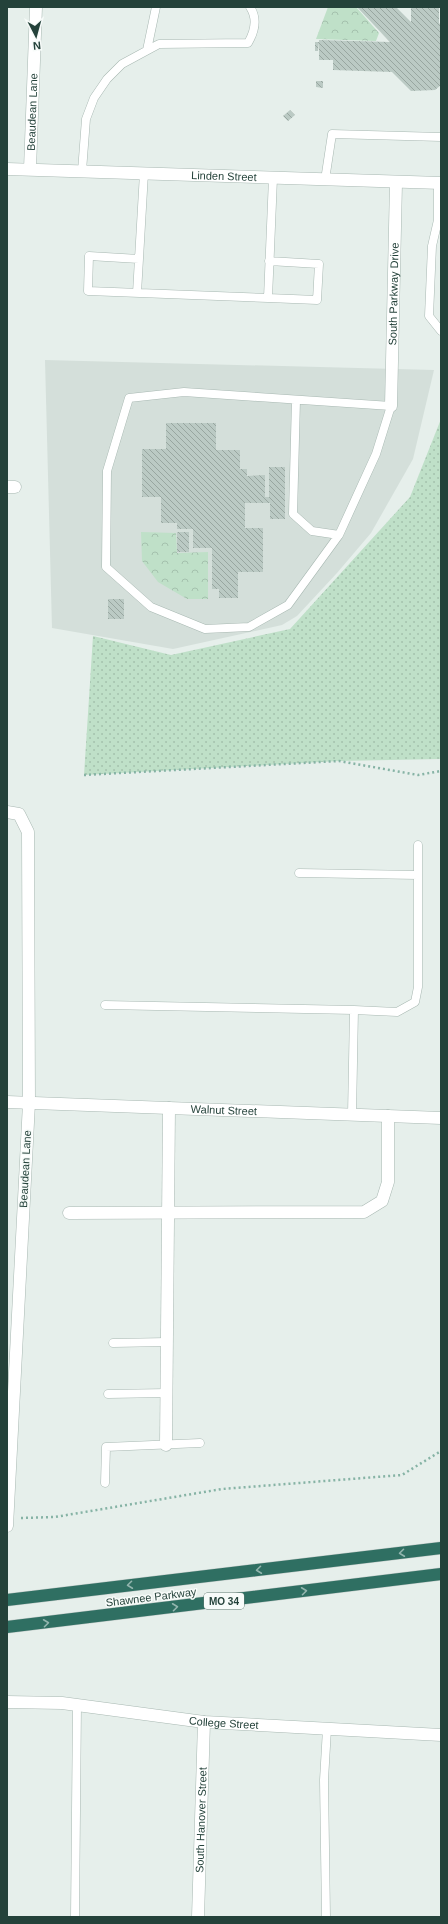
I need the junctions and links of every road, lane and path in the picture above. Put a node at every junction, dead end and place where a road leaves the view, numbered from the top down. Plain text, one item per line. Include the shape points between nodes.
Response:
1 (36, 7) edge
2 (156, 7) edge
3 (250, 7) edge
4 (147, 50) junction
5 (441, 137) edge
6 (7, 168) edge
7 (30, 169) junction
8 (82, 171) junction
9 (144, 173) junction
10 (273, 178) junction
11 (325, 180) junction
12 (396, 183) junction
13 (439, 183) edge
14 (439, 220) edge
15 (139, 259) junction
16 (269, 261) junction
17 (137, 293) junction
18 (268, 298) junction
19 (441, 331) edge
20 (296, 400) junction
21 (391, 406) junction
22 (339, 535) junction
23 (441, 771) edge
24 (84, 775) dead end
25 (7, 812) edge
26 (418, 846) dead end
27 (299, 873) dead end
28 (418, 875) junction
29 (105, 1005) dead end
30 (354, 1010) junction
31 (7, 1102) edge
32 (29, 1103) junction
33 (169, 1108) junction
34 (352, 1115) junction
35 (388, 1116) junction
36 (441, 1118) edge
37 (69, 1213) dead end
38 (168, 1214) junction
39 (167, 1342) junction
40 (114, 1343) dead end
41 (11, 1386) edge
42 (167, 1393) junction
43 (108, 1394) dead end
44 (200, 1443) dead end
45 (166, 1445) junction
46 (441, 1450) edge
47 (105, 1483) dead end
48 (7, 1522) edge
49 (441, 1548) edge
50 (441, 1574) edge
51 (7, 1600) edge
52 (7, 1627) edge
53 (7, 1702) edge
54 (77, 1705) junction
55 (204, 1722) junction
56 (327, 1729) junction
57 (441, 1735) edge
58 (75, 1917) edge
59 (198, 1917) edge
60 (326, 1917) edge

1 - 7 street, Beaudean Lane
2 - 4 lane
3 - 4 lane via 255,15 254,32 248,43 159,44
4 - 8 lane via 122,64 107,78 94,98 86,119
5 - 11 lane via 332,134
6 - 7 street, Linden Street
7 - 8 street, Linden Street
8 - 9 street, Linden Street
9 - 10 street, Linden Street
9 - 15 lane
10 - 11 street, Linden Street
10 - 16 lane
11 - 12 street, Linden Street
12 - 13 street, Linden Street
12 - 21 street, South Parkway Drive
13 - 14 lane
14 - 19 lane via 432,246 429,316
15 - 17 lane
15 - 17 lane via 89,256 88,291
16 - 18 lane
16 - 18 lane via 319,264 317,300
17 - 18 lane
20 - 21 lane
20 - 22 lane via 292,514 312,530
20 - 22 lane via 184,392 130,398 107,471 106,567 151,607 206,630 249,627 288,605
21 - 22 lane via 376,454
23 - 24 path via 418,775 339,761
25 - 32 street, Beaudean Lane via 20,814 28,832
26 - 28 lane
27 - 28 lane
28 - 30 lane via 418,987 415,1002 397,1012
29 - 30 lane
30 - 34 lane
31 - 32 street, Walnut Street
32 - 33 street, Walnut Street
32 - 41 street, Beaudean Lane
33 - 34 street, Walnut Street
33 - 38 street
34 - 35 street, Walnut Street
35 - 36 street, Walnut Street
35 - 38 street via 388,1182 382,1201 364,1212
37 - 38 street
38 - 39 street
39 - 40 lane
39 - 42 street
41 - 48 street, Beaudean Lane
42 - 43 lane
42 - 45 street
44 - 45 lane
45 - 47 lane via 106,1447
46 - 48 path via 402,1475 222,1490 55,1517
49 -> 51 highway, Shawnee Parkway / MO 34
52 -> 50 highway, Shawnee Parkway / MO 34
53 - 54 street, College Street
54 - 55 street, College Street
54 - 58 lane
55 - 56 street, College Street
55 - 59 street, South Hanover Street
56 - 57 street, College Street
56 - 60 lane via 324,1780

